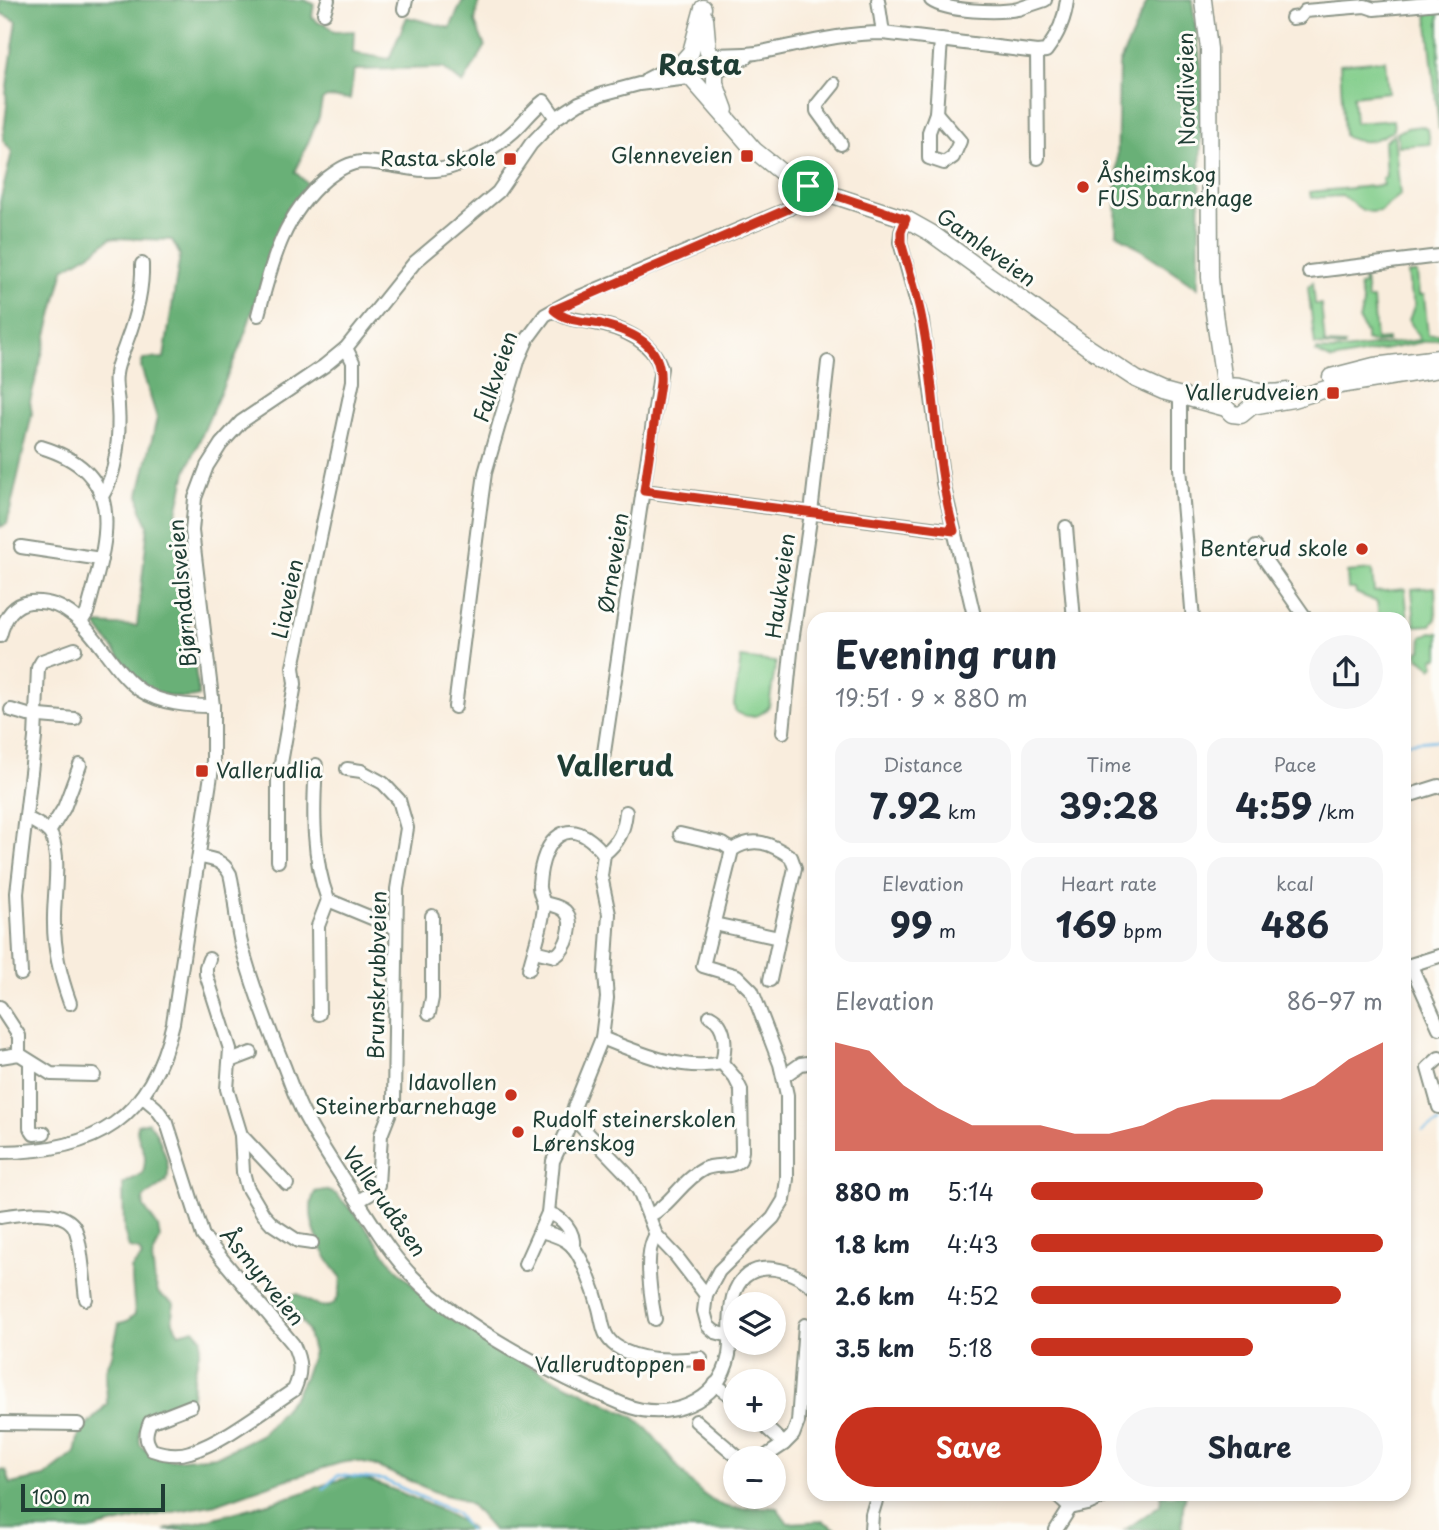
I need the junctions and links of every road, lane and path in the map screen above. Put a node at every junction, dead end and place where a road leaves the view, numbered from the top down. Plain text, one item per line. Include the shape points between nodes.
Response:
1 (878, 0) edge
2 (931, 0) edge
3 (1045, 0) edge
4 (1068, 0) edge
5 (1203, 0) edge
6 (704, 4) edge
7 (1439, 4) edge
8 (1292, 18) dead end
9 (883, 33) junction
10 (941, 40) junction
11 (1042, 51) junction
12 (704, 61) junction
13 (691, 80) junction
14 (639, 84) junction
15 (834, 84) dead end
16 (936, 113) dead end
17 (556, 118) junction
18 (730, 122) junction
19 (841, 144) dead end
20 (1038, 158) dead end
21 (808, 186) junction
22 (906, 219) junction
23 (1439, 256) edge
24 (142, 264) dead end
25 (1309, 272) dead end
26 (554, 310) junction
27 (258, 315) dead end
28 (1220, 344) junction
29 (346, 348) junction
30 (1439, 358) edge
31 (828, 362) dead end
32 (1439, 369) edge
33 (1248, 394) junction
34 (1180, 395) junction
35 (1225, 398) junction
36 (41, 447) dead end
37 (644, 491) junction
38 (102, 496) junction
39 (811, 513) junction
40 (1066, 527) dead end
41 (954, 531) junction
42 (21, 547) dead end
43 (1256, 547) dead end
44 (101, 559) junction
45 (973, 612) edge
46 (1073, 612) edge
47 (1192, 612) edge
48 (1301, 612) edge
49 (80, 622) junction
50 (1, 629) edge
51 (75, 649) dead end
52 (213, 705) junction
53 (455, 707) dead end
54 (11, 710) dead end
55 (34, 716) junction
56 (75, 719) dead end
57 (783, 732) dead end
58 (80, 765) dead end
59 (316, 765) dead end
60 (602, 766) dead end
61 (347, 769) dead end
62 (1439, 786) edge
63 (1411, 795) edge
64 (625, 812) dead end
65 (26, 818) junction
66 (49, 832) junction
67 (680, 834) dead end
68 (733, 849) junction
69 (604, 854) junction
70 (200, 857) junction
71 (278, 861) dead end
72 (328, 900) junction
73 (544, 903) junction
74 (432, 916) dead end
75 (714, 924) junction
76 (396, 928) junction
77 (779, 938) junction
78 (534, 951) junction
79 (1439, 956) edge
80 (209, 959) dead end
81 (1411, 966) edge
82 (529, 969) dead end
83 (21, 974) dead end
84 (1411, 975) edge
85 (770, 980) dead end
86 (70, 1003) dead end
87 (0, 1007) edge
88 (429, 1013) dead end
89 (319, 1014) dead end
90 (710, 1016) dead end
91 (1439, 1028) edge
92 (602, 1038) junction
93 (251, 1053) dead end
94 (0, 1057) edge
95 (24, 1058) junction
96 (1439, 1058) edge
97 (230, 1061) junction
98 (722, 1063) junction
99 (807, 1064) edge
100 (94, 1074) dead end
101 (784, 1076) junction
102 (142, 1096) junction
103 (1439, 1107) edge
104 (572, 1117) junction
105 (44, 1133) dead end
106 (240, 1135) junction
107 (0, 1152) edge
108 (287, 1184) dead end
109 (358, 1201) junction
110 (548, 1213) junction
111 (649, 1216) junction
112 (0, 1217) edge
113 (541, 1231) junction
114 (656, 1235) junction
115 (312, 1244) dead end
116 (573, 1247) junction
117 (525, 1264) dead end
118 (807, 1283) edge
119 (735, 1292) edge
120 (706, 1294) junction
121 (86, 1300) dead end
122 (655, 1319) dead end
123 (805, 1325) dead end
124 (723, 1334) edge
125 (728, 1355) edge
126 (701, 1358) dead end
127 (715, 1384) junction
128 (723, 1390) edge
129 (191, 1406) dead end
130 (696, 1421) dead end
131 (0, 1423) edge
132 (78, 1424) dead end
133 (771, 1432) edge
134 (783, 1444) junction
135 (725, 1446) edge
136 (780, 1446) edge
137 (876, 1501) edge
138 (1062, 1501) edge
139 (1095, 1501) edge
140 (1070, 1508) junction
141 (871, 1530) edge
142 (1056, 1530) edge

1 - 9 street
2 - 3 street via 972,10 1016,9
4 - 11 street via 1057,35
5 - 28 main road, Nordliveien via 1209,49 1210,277
6 - 12 main road, Gamleveien
7 - 8 street via 1305,11
9 - 10 street, Bjørndalsveien
9 - 12 street, Bjørndalsveien via 848,33
10 - 11 street, Bjørndalsveien
10 - 16 street
11 - 20 street
12 - 13 main road via 703,82
12 - 13 main road, Gamleveien via 684,70
12 - 14 street, Bjørndalsveien
12 - 18 main road, Gamleveien
13 - 14 street, Bjørndalsveien
13 - 18 main road, Gamleveien
14 - 17 street, Bjørndalsveien via 590,98
15 - 19 street via 817,111
17 - 27 street via 544,101 504,139 453,167 422,171 360,162 339,169 314,190 288,224
17 - 29 street, Bjørndalsveien via 531,144 498,192 415,262
18 - 21 main road, Gamleveien via 771,165
21 - 22 main road, Gamleveien
21 - 26 street, Falkveien via 803,198 788,209
22 - 34 main road, Gamleveien via 1122,371
22 - 41 street via 901,242 922,321 938,455
23 - 25 street
24 - 38 street via 139,303 116,374 118,429 112,471
26 - 37 street, Ørneveien via 568,319 619,329 657,357 660,383
26 - 53 street, Falkveien via 538,323 519,358 485,473
28 - 33 main road, Nordliveien
28 - 35 main road, Nordliveien
29 - 52 street, Bjørndalsveien via 241,422 213,455 198,488 192,543
29 - 71 street, Liaveien via 354,367 353,381 293,667 295,684 278,780
30 - 33 main road, Gamleveien via 1363,369 1291,390
31 - 39 street, Haukveien
32 - 33 main road, Gamleveien via 1340,385 1293,399
33 - 35 main road, Gamleveien via 1232,386
33 - 35 main road, Gamleveien via 1241,415 1232,414
34 - 35 main road, Gamleveien
34 - 47 street via 1180,468
36 - 38 street via 79,466
37 - 39 street
37 - 60 street, Ørneveien
38 - 44 street via 107,523
39 - 41 street
39 - 57 street, Haukveien
40 - 46 street
41 - 45 street
42 - 44 street
43 - 48 street
44 - 49 street via 87,613
49 - 50 street via 58,607 34,602 16,607
49 - 52 street via 140,690 168,702
51 - 55 street via 40,662
52 - 70 street, Bjørndalsveien via 213,773
54 - 55 street
55 - 56 street
55 - 65 street
58 - 66 street via 64,808
59 - 72 street via 314,833
61 - 76 street, Brunskrubbveien via 383,783 399,800 404,816 407,828
62 - 63 street
64 - 69 street via 625,826 616,845
65 - 66 street
65 - 83 street via 17,894
66 - 86 street via 55,852 55,948
67 - 68 street
68 - 75 street
68 - 77 street via 764,841 791,857 795,868
69 - 73 street via 582,833 559,835 547,850 540,876
69 - 92 street via 601,876 609,914
70 - 102 street, Bjørndalsveien via 167,1049
70 - 109 street, Vallerudåsen via 218,860 228,870 239,935 264,1017 306,1118
72 - 76 street
72 - 89 street via 318,926
73 - 78 street
73 - 78 street via 568,913 570,925 563,950 555,956
74 - 88 street
75 - 77 street
75 - 101 street via 704,966 737,976 747,984
76 - 109 street, Brunskrubbveien via 394,1102 381,1135 378,1185
77 - 85 street
78 - 82 street
79 - 81 street
80 - 97 street via 206,974
84 - 91 street
87 - 95 street via 19,1036
90 - 98 street via 722,1028
92 - 98 street via 663,1060 706,1066
92 - 104 street
93 - 97 street
94 - 95 street
95 - 100 street via 51,1074
95 - 105 street via 30,1128 34,1134
96 - 103 street via 1428,1068
97 - 106 street via 227,1089
98 - 111 street via 743,1095 740,1160 699,1172
99 - 101 street
101 - 120 street via 784,1200 773,1218 719,1271
102 - 107 street, Bjørndalsveien via 116,1123 83,1141 50,1150
102 - 129 street, Åsmyrveien via 167,1123 203,1236 293,1345 301,1362 294,1390 206,1445 177,1454 152,1450 146,1441 150,1422
104 - 110 street via 550,1171
104 - 111 street via 628,1175
106 - 108 street
106 - 115 street via 245,1180 263,1214 284,1233
109 - 127 street, Vallerudåsen via 388,1247 422,1285 529,1358 623,1404 654,1412 690,1406
110 - 113 street
110 - 116 street via 571,1232
111 - 114 street
112 - 121 street via 52,1215 70,1222 77,1233
113 - 116 street
113 - 117 street
114 - 120 street
114 - 122 street via 649,1259
116 - 126 street via 611,1342 640,1356
118 - 119 street, Vallerudåsen via 786,1270 768,1268 751,1274
120 - 124 street via 708,1326
123 - 134 street via 797,1422 793,1436
125 - 127 street, Vallerudåsen
127 - 128 street
130 - 135 street
131 - 132 street
133 - 134 street
134 - 136 street
137 - 141 street
138 - 140 street
139 - 140 street
140 - 142 street

